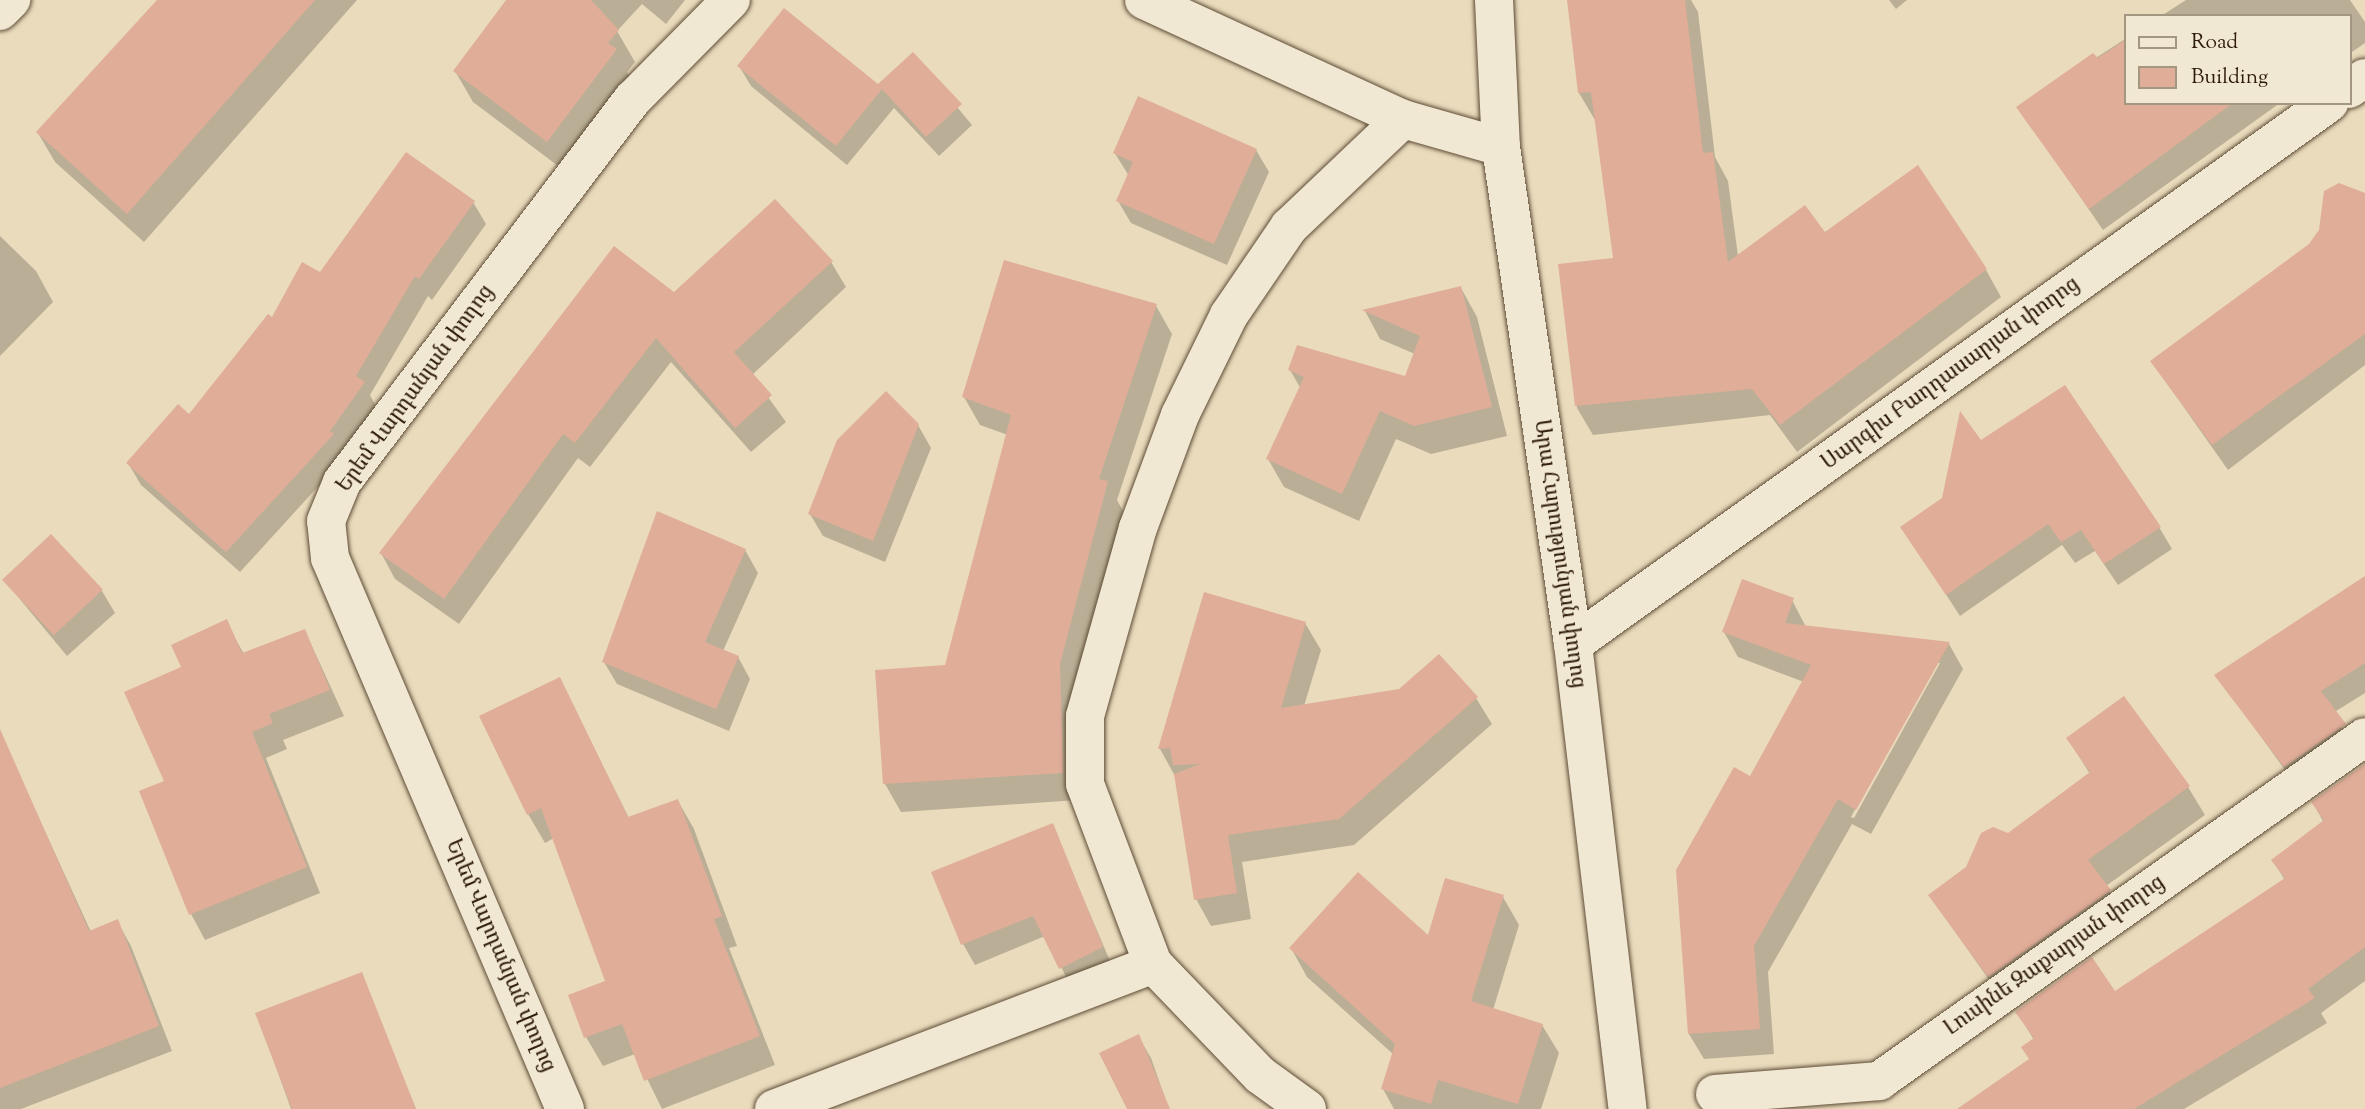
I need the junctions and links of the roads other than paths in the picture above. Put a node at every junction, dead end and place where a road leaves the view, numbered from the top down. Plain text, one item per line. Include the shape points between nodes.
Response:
1 (11, 0) edge
2 (731, 0) edge
3 (1144, 0) edge
4 (1494, 0) edge
5 (0, 11) edge
6 (2326, 105) edge
7 (1403, 119) junction
8 (1501, 147) junction
9 (1573, 644) junction
10 (2365, 737) edge
11 (1153, 964) junction
12 (1716, 1094) dead end
13 (565, 1109) edge
14 (774, 1109) edge
15 (1307, 1109) edge
16 (1628, 1109) edge

1 - 5 street
2 - 13 street, Երեմ Վարդանյան փողոց via 633,99 342,482 326,521 330,558
3 - 7 street
4 - 8 street, Արա Հարությունյան փողոց
6 - 9 street, Սարգիս Բաղդասարյան փողոց
7 - 8 street
7 - 11 street via 1289,227 1229,315 1180,415 1097,661 1085,716 1084,785
8 - 9 street, Արա Հարությունյան փողոց
9 - 16 street, Արա Հարությունյան փողոց
10 - 12 street, Լուսինե Զաքարյան փողոց via 1879,1081
11 - 14 street
11 - 15 street via 1260,1075

